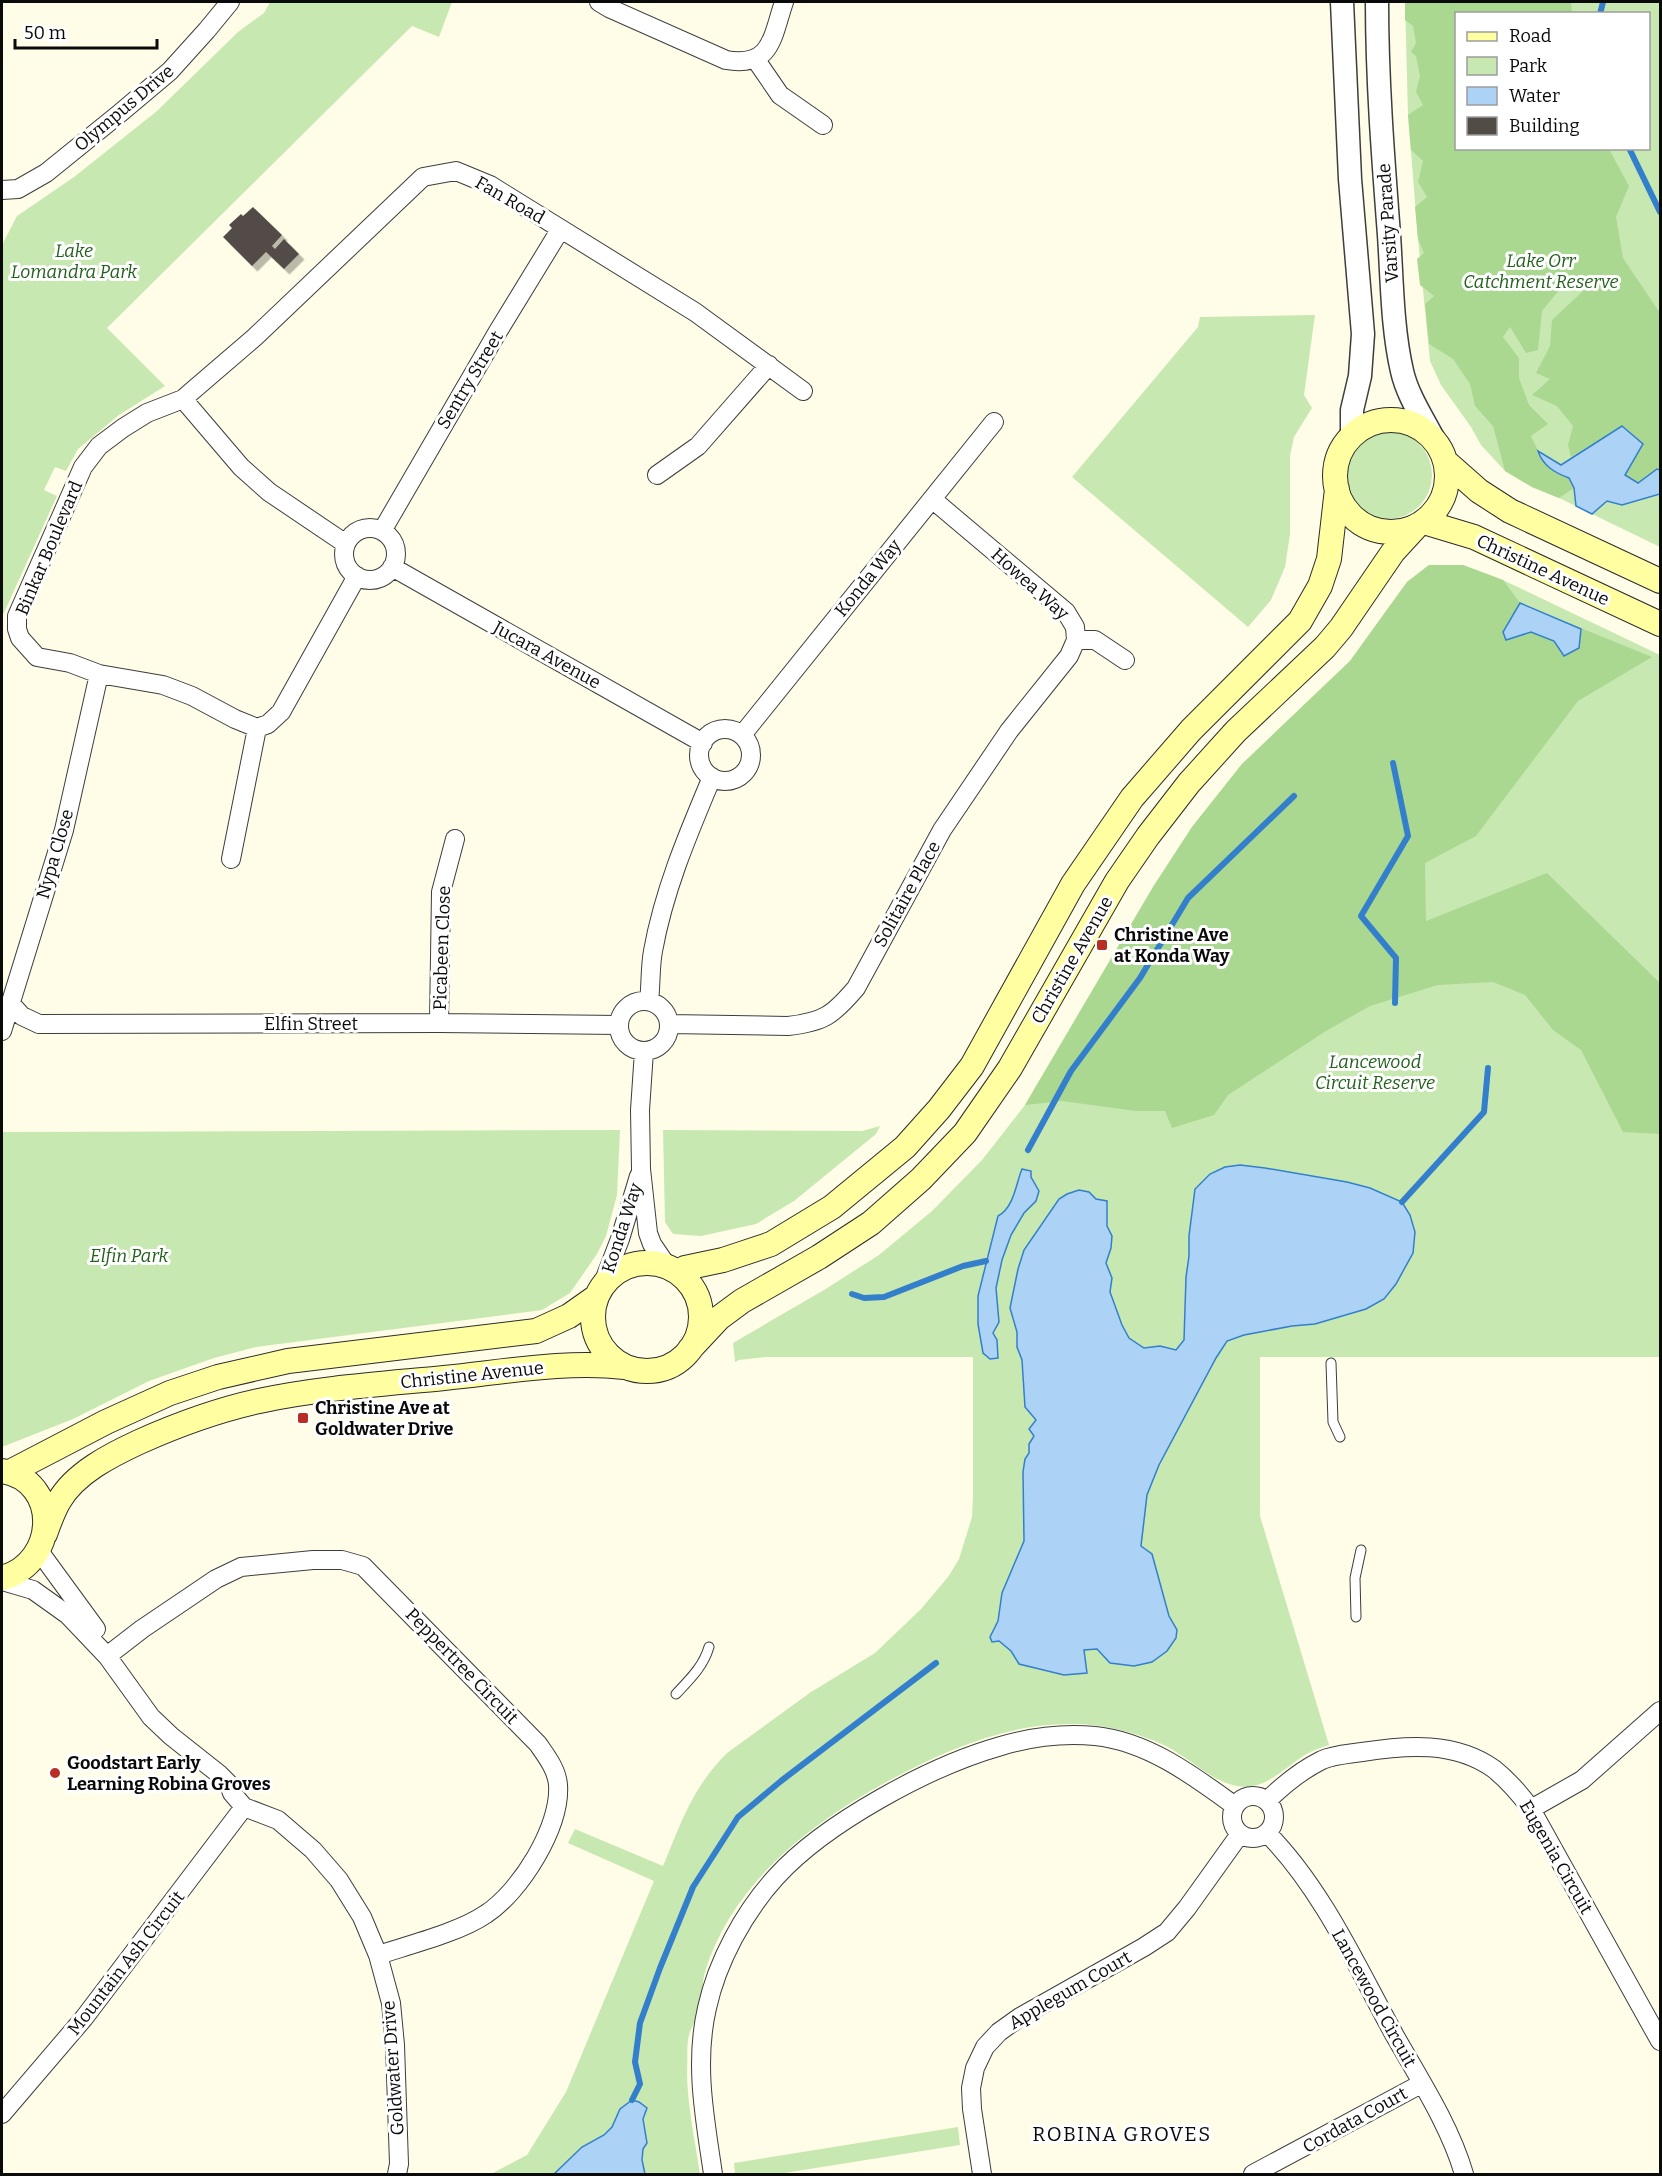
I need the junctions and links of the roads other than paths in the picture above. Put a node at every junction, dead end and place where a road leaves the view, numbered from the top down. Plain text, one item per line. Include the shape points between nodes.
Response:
1 (230, 2) edge
2 (598, 2) edge
3 (784, 2) edge
4 (1342, 2) edge
5 (1377, 2) edge
6 (756, 60) junction
7 (823, 125) dead end
8 (2, 190) edge
9 (560, 230) junction
10 (769, 365) junction
11 (803, 391) dead end
12 (183, 399) junction
13 (994, 422) dead end
14 (1352, 436) junction
15 (1433, 438) junction
16 (1445, 461) junction
17 (657, 475) dead end
18 (1336, 489) junction
19 (932, 499) junction
20 (1420, 524) junction
21 (382, 531) junction
22 (346, 544) junction
23 (392, 567) junction
24 (357, 576) junction
25 (1660, 581) edge
26 (1660, 624) edge
27 (1076, 639) junction
28 (1125, 660) dead end
29 (99, 674) junction
30 (257, 728) junction
31 (742, 735) junction
32 (703, 743) junction
33 (712, 777) junction
34 (455, 839) dead end
35 (231, 858) dead end
36 (649, 1001) junction
37 (11, 1004) junction
38 (439, 1023) junction
39 (669, 1024) junction
40 (619, 1025) junction
41 (2, 1031) edge
42 (644, 1051) junction
43 (641, 1169) junction
44 (672, 1269) junction
45 (599, 1292) junction
46 (690, 1349) junction
47 (1331, 1363) dead end
48 (625, 1367) junction
49 (1340, 1437) dead end
50 (6, 1471) edge
51 (42, 1543) junction
52 (1361, 1550) dead end
53 (2, 1580) edge
54 (1356, 1617) dead end
55 (709, 1647) dead end
56 (107, 1656) junction
57 (676, 1694) dead end
58 (1660, 1711) edge
59 (1267, 1802) junction
60 (1235, 1806) junction
61 (244, 1807) junction
62 (1531, 1809) junction
63 (1266, 1833) junction
64 (1240, 1834) junction
65 (378, 1955) junction
66 (1658, 2031) edge
67 (1421, 2084) junction
68 (2, 2114) edge
69 (400, 2171) edge
70 (1256, 2174) edge
71 (713, 2175) edge
72 (982, 2175) edge
73 (1464, 2175) edge

1 - 8 street, Olympus Drive via 170,71 119,114 46,173 18,189
2 - 6 street via 726,60
3 - 6 street via 767,50
4 - 14 street, Varsity Parade via 1362,334
5 - 15 street, Varsity Parade via 1381,123 1399,350 1406,384
6 - 7 street via 780,95
9 - 10 street, Fan Road via 695,312
9 - 12 street, Fan Road via 490,185 456,171 423,177 255,337
9 - 21 street, Sentry Street
10 - 11 street, Fan Road
10 - 17 street via 698,446
12 - 22 street via 241,467 269,492
12 - 29 street, Binkar Boulevard via 147,413 123,428 99,446 83,466 17,616 20,638 37,657
13 - 19 street, Konda Way
14 - 15 main road via 1384,420 1419,427
14 - 18 main road via 1335,470
15 - 16 main road
16 - 20 main road via 1444,495 1436,510
16 - 25 main road via 1479,491 1510,511
18 - 20 main road via 1353,518 1367,527 1400,532
18 - 44 main road, Christine Avenue via 1329,559 1320,586 1300,621 1191,730 1132,798 1073,884 972,1066 939,1109 905,1147 832,1207 771,1244 723,1260
19 - 27 street, Howea Way via 1066,612 1075,627
19 - 31 street, Konda Way
20 - 26 main road, Christine Avenue via 1474,537
20 - 46 main road, Christine Avenue via 1387,559 1325,646 1236,731 1148,836 1117,881 1005,1076 957,1142 912,1188 871,1222 742,1301 719,1318
21 - 22 street via 365,528
21 - 23 street via 393,543
22 - 24 street via 344,559
23 - 24 street via 380,577
23 - 32 street, Jucara Avenue
24 - 30 street via 281,712
27 - 28 street, Howea Way via 1095,640
27 - 39 street, Solitaire Place via 1069,656 1009,730 942,830 856,988 841,1005 824,1019 788,1026
29 - 30 street, Binkar Boulevard via 163,685
29 - 37 street, Nypa Close via 64,830
30 - 35 street
31 - 32 street via 721,730 713,732
31 - 33 street via 751,750 744,773 729,781
32 - 33 street via 702,766
33 - 36 street via 663,906 653,953
34 - 38 street, Picabeen Close via 441,892
36 - 39 street via 663,1010
36 - 40 street via 629,1006
37 - 38 street, Elfin Street via 22,1016 39,1024
37 - 41 street, Nypa Close
38 - 40 street, Elfin Street
39 - 42 street via 660,1046
40 - 42 street via 624,1041
42 - 43 street, Konda Way
43 - 44 street, Konda Way via 648,1233
43 - 45 street, Konda Way
44 - 45 main road via 649,1263 631,1265 614,1273
44 - 46 main road via 690,1284 700,1308 698,1334
45 - 48 main road via 592,1313 594,1330 600,1346
45 - 50 main road, Christine Avenue via 569,1316 536,1331 288,1361 200,1382 131,1410
46 - 48 main road via 668,1367 650,1371
47 - 49 lane via 1333,1422
48 - 51 main road, Christine Avenue via 584,1364 342,1389 232,1408 154,1435 94,1467 59,1500
50 - 51 main road via 27,1482 39,1497 45,1515
51 - 53 main road via 28,1565
51 - 56 street via 95,1627
52 - 54 lane via 1355,1578
53 - 56 street via 50,1600
55 - 57 lane via 699,1669
56 - 61 street via 151,1717 219,1774
56 - 65 street, Peppertree Circuit via 216,1579 241,1567 342,1560 363,1566 538,1744 552,1765 558,1784 557,1806 551,1827 521,1881 484,1916
58 - 62 street via 1582,1780
59 - 60 street via 1250,1796
59 - 62 street, Eugenia Circuit via 1323,1760 1421,1746 1452,1750 1493,1768 1515,1787
59 - 63 street via 1274,1815
60 - 64 street via 1232,1822
60 - 71 street via 1152,1753 1097,1736 1067,1735 1032,1738 960,1761 879,1800 842,1824 776,1877 731,1944 716,1978 705,2018 700,2073
61 - 65 street, Goldwater Drive via 278,1820 313,1850 339,1880 362,1917
61 - 68 street, Mountain Ash Circuit via 84,2018
62 - 66 street, Eugenia Circuit
63 - 64 street via 1252,1838
63 - 67 street, Lancewood Circuit via 1320,1900
64 - 72 street, Applegum Court via 1167,1932 1020,2018 985,2047 975,2067 971,2088
65 - 69 street, Goldwater Drive via 392,2013
67 - 70 street, Cordata Court
67 - 73 street, Lancewood Circuit via 1447,2131

